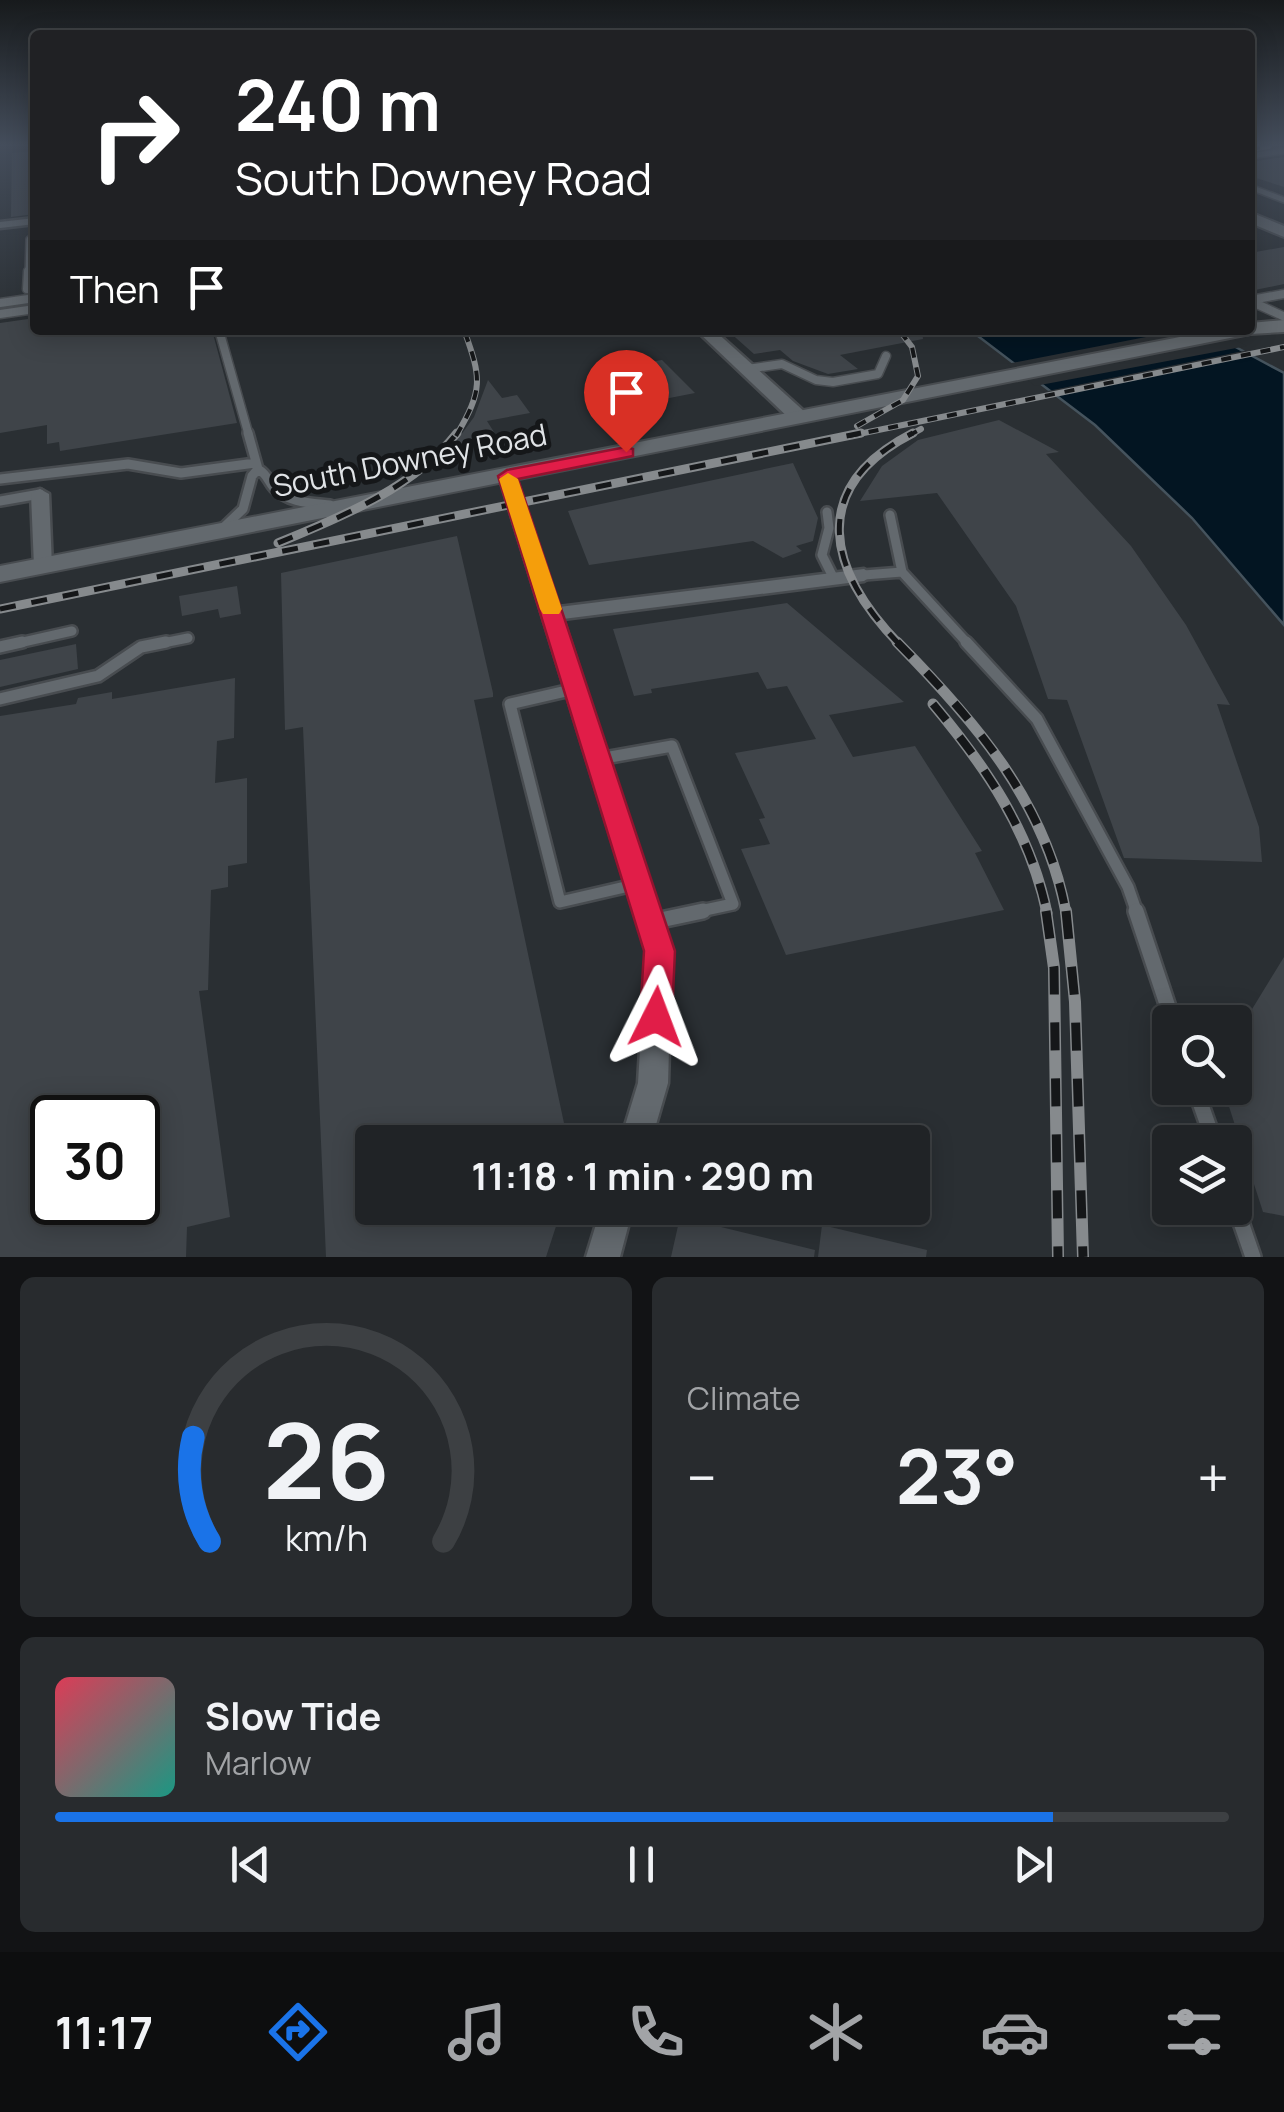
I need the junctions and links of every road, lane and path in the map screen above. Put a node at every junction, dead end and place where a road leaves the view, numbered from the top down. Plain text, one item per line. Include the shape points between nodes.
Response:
1 (1255, 206) edge
2 (1284, 218) edge
3 (1255, 219) edge
4 (30, 222) edge
5 (0, 225) edge
6 (1284, 232) edge
7 (30, 238) edge
8 (27, 289) dead end
9 (1284, 294) edge
10 (30, 299) edge
11 (1255, 299) edge
12 (0, 303) edge
13 (30, 310) edge
14 (0, 314) edge
15 (220, 335) edge
16 (710, 335) edge
17 (1215, 335) edge
18 (886, 356) dead end
19 (747, 369) junction
20 (799, 417) junction
21 (256, 466) junction
22 (507, 476) junction
23 (0, 479) edge
24 (40, 494) joint
25 (0, 501) edge
26 (351, 506) junction
27 (827, 512) dead end
28 (890, 515) dead end
29 (221, 530) junction
30 (43, 566) junction
31 (902, 572) junction
32 (0, 574) edge
33 (864, 576) joint
34 (834, 579) junction
35 (552, 614) junction
36 (72, 630) dead end
37 (188, 638) dead end
38 (0, 647) edge
39 (576, 689) junction
40 (0, 699) edge
41 (598, 759) junction
42 (638, 884) junction
43 (650, 922) junction
44 (1167, 1005) edge
45 (641, 1125) edge
46 (612, 1225) edge
47 (1242, 1225) edge
48 (603, 1257) edge
49 (1253, 1257) edge

1 - 2 main road
3 - 6 main road
4 - 5 street
7 - 8 lane
9 - 11 lane
10 - 12 lane
13 - 14 lane
15 - 21 lane
16 - 19 street
17 - 20 main road, South Downey Road
18 - 19 lane via 878,374 833,382 782,364
19 - 20 street
20 - 22 main road, South Downey Road
21 - 23 lane via 181,473 128,464
21 - 26 lane via 296,501
21 - 29 lane via 243,509
22 - 26 main road, South Downey Road
22 - 35 street
24 - 25 lane
24 - 30 street
26 - 29 main road, South Downey Road
27 - 34 lane via 822,555
28 - 31 lane
29 - 30 main road, South Downey Road
30 - 32 main road, South Downey Road
31 - 33 lane
31 - 44 lane via 1037,719 1128,887
33 - 34 street
34 - 35 street
35 - 39 street
36 - 38 lane
37 - 40 lane via 141,647 98,676
39 - 41 street
39 - 42 lane via 510,704 560,902
41 - 42 street
41 - 43 lane via 672,746 733,904
42 - 43 street
43 - 45 street via 659,951 652,1083
46 - 48 street
47 - 49 lane

